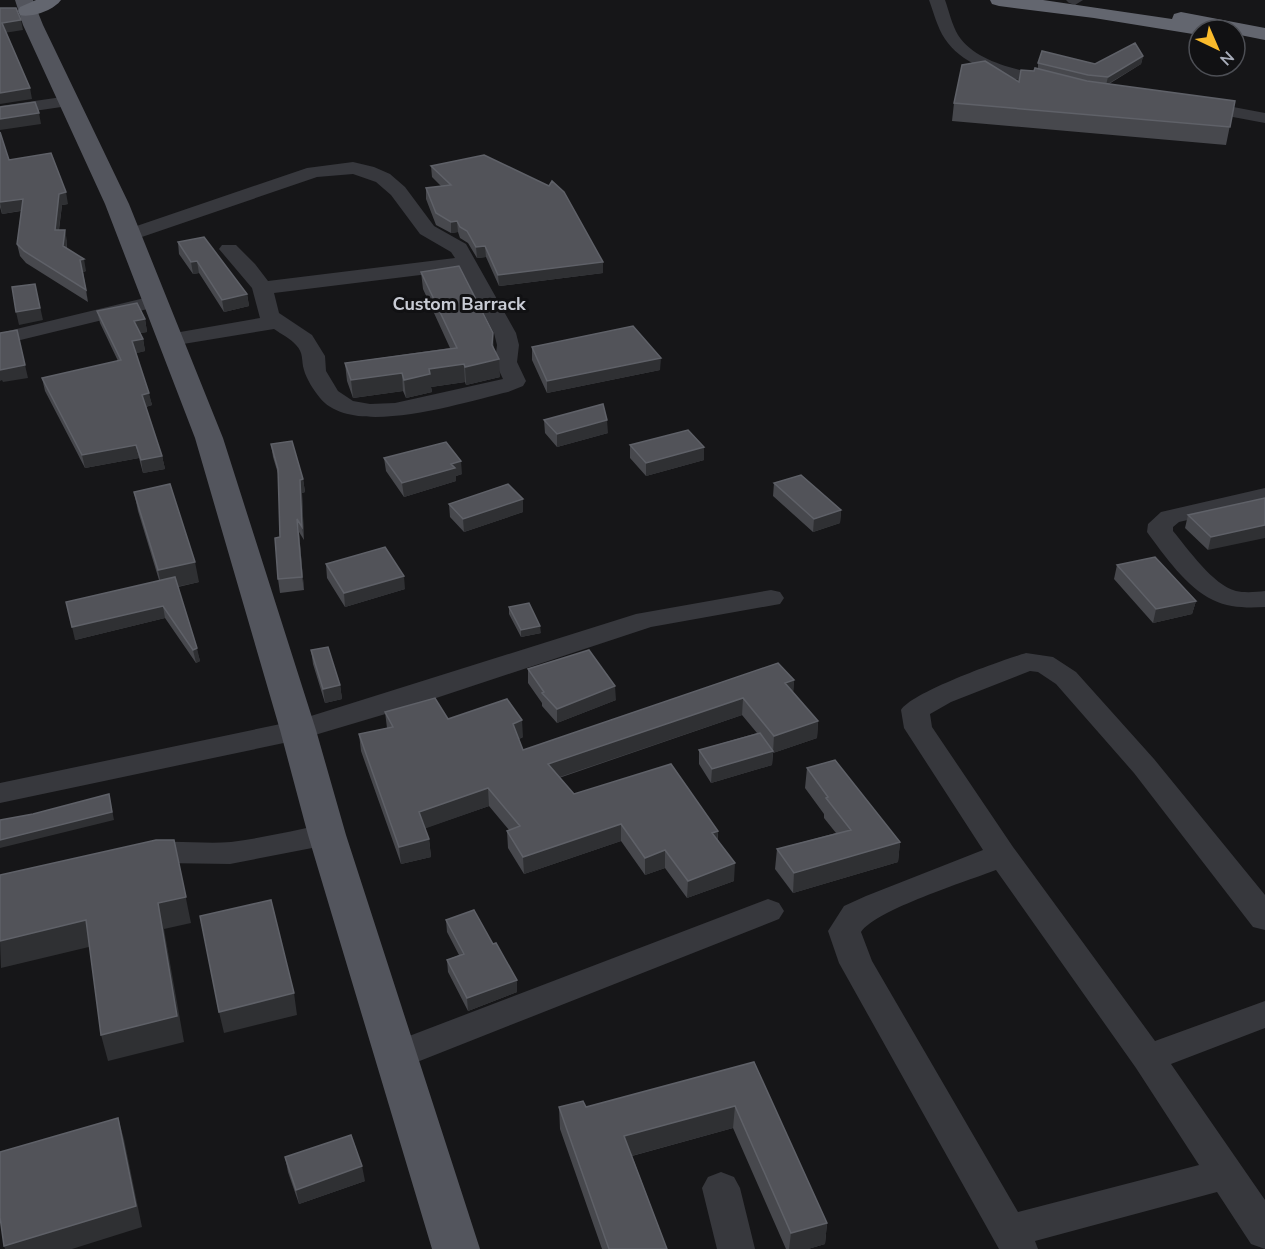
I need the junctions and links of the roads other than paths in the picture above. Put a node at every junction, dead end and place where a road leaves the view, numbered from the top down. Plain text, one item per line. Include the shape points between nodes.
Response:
1 (937, 0) edge
2 (999, 0) edge
3 (1074, 0) edge
4 (27, 4) edge
5 (1187, 28) edge
6 (1265, 34) edge
7 (1247, 39) edge
8 (1265, 43) edge
9 (1066, 85) edge
10 (69, 101) junction
11 (1178, 103) edge
12 (0, 111) edge
13 (1265, 118) edge
14 (129, 235) junction
15 (229, 249) dead end
16 (466, 263) junction
17 (262, 288) junction
18 (157, 301) junction
19 (276, 322) junction
20 (0, 339) edge
21 (171, 340) junction
22 (1265, 495) edge
23 (771, 598) dead end
24 (1265, 599) edge
25 (298, 730) junction
26 (0, 794) edge
27 (327, 835) junction
28 (1002, 855) junction
29 (108, 860) edge
30 (768, 911) dead end
31 (1265, 918) edge
32 (1265, 1014) edge
33 (395, 1056) junction
34 (1148, 1058) junction
35 (1225, 1174) junction
36 (721, 1188) dead end
37 (1265, 1232) edge
38 (1014, 1240) edge
39 (456, 1249) edge
40 (736, 1249) edge

1 - 9 street via 952,38 961,49 1006,71
2 - 5 highway
3 - 6 highway
4 - 10 main road
7 - 8 highway
10 - 12 street
10 - 14 main road
11 - 13 street
14 - 16 street via 314,172 352,168 383,178 399,191 427,230 459,248
14 - 18 main road
15 - 17 street
16 - 17 street
16 - 19 street via 505,333 506,362 515,381 508,385 395,410 346,407 329,395 304,340
17 - 19 street via 269,316
18 - 20 street
18 - 21 main road
19 - 21 street
21 - 25 main road via 209,438
22 - 24 street via 1170,517 1161,524 1160,532 1222,594 1246,600
23 - 25 street via 646,620
25 - 26 street
25 - 27 main road
27 - 29 street via 230,852 163,852
27 - 33 main road
28 - 31 street via 918,728 915,710 941,696 1035,661 1055,669 1074,687 1144,766
28 - 34 street
28 - 38 street via 877,904 855,915 844,931 856,963
30 - 33 street
32 - 34 street
33 - 39 main road
34 - 35 street
35 - 37 street
35 - 38 street
36 - 40 street

